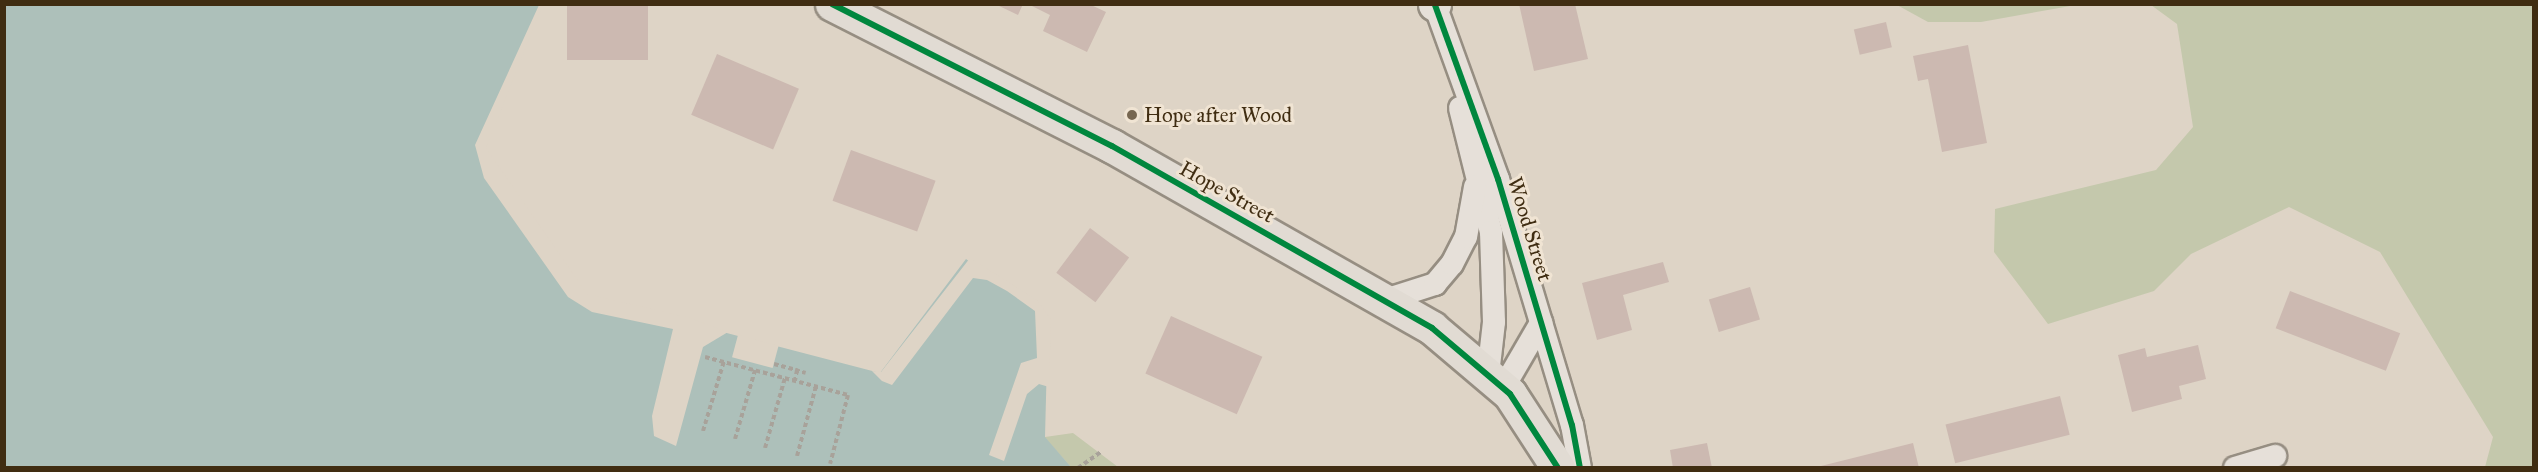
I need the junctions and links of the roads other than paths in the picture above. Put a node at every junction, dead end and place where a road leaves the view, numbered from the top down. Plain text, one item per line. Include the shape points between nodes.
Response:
1 (832, 4) edge
2 (1435, 5) edge
3 (1477, 180) junction
4 (1382, 301) junction
5 (1541, 323) junction
6 (1495, 382) junction
7 (2275, 456) dead end
8 (1558, 468) edge
9 (1580, 468) edge
10 (2235, 468) edge

1 - 4 main road, Hope Street via 1112,146
2 - 3 street, Wood Street
2 - 5 street, Wood Street via 1498,178
3 - 4 street, Wood Street via 1466,237 1452,264 1435,284
3 - 6 street, Wood Street via 1491,232
4 - 6 main road, Hope Street via 1432,328
5 - 6 street
5 - 9 street, Wood Street via 1572,425
6 - 8 main road, Hope Street via 1510,394
7 - 10 street

